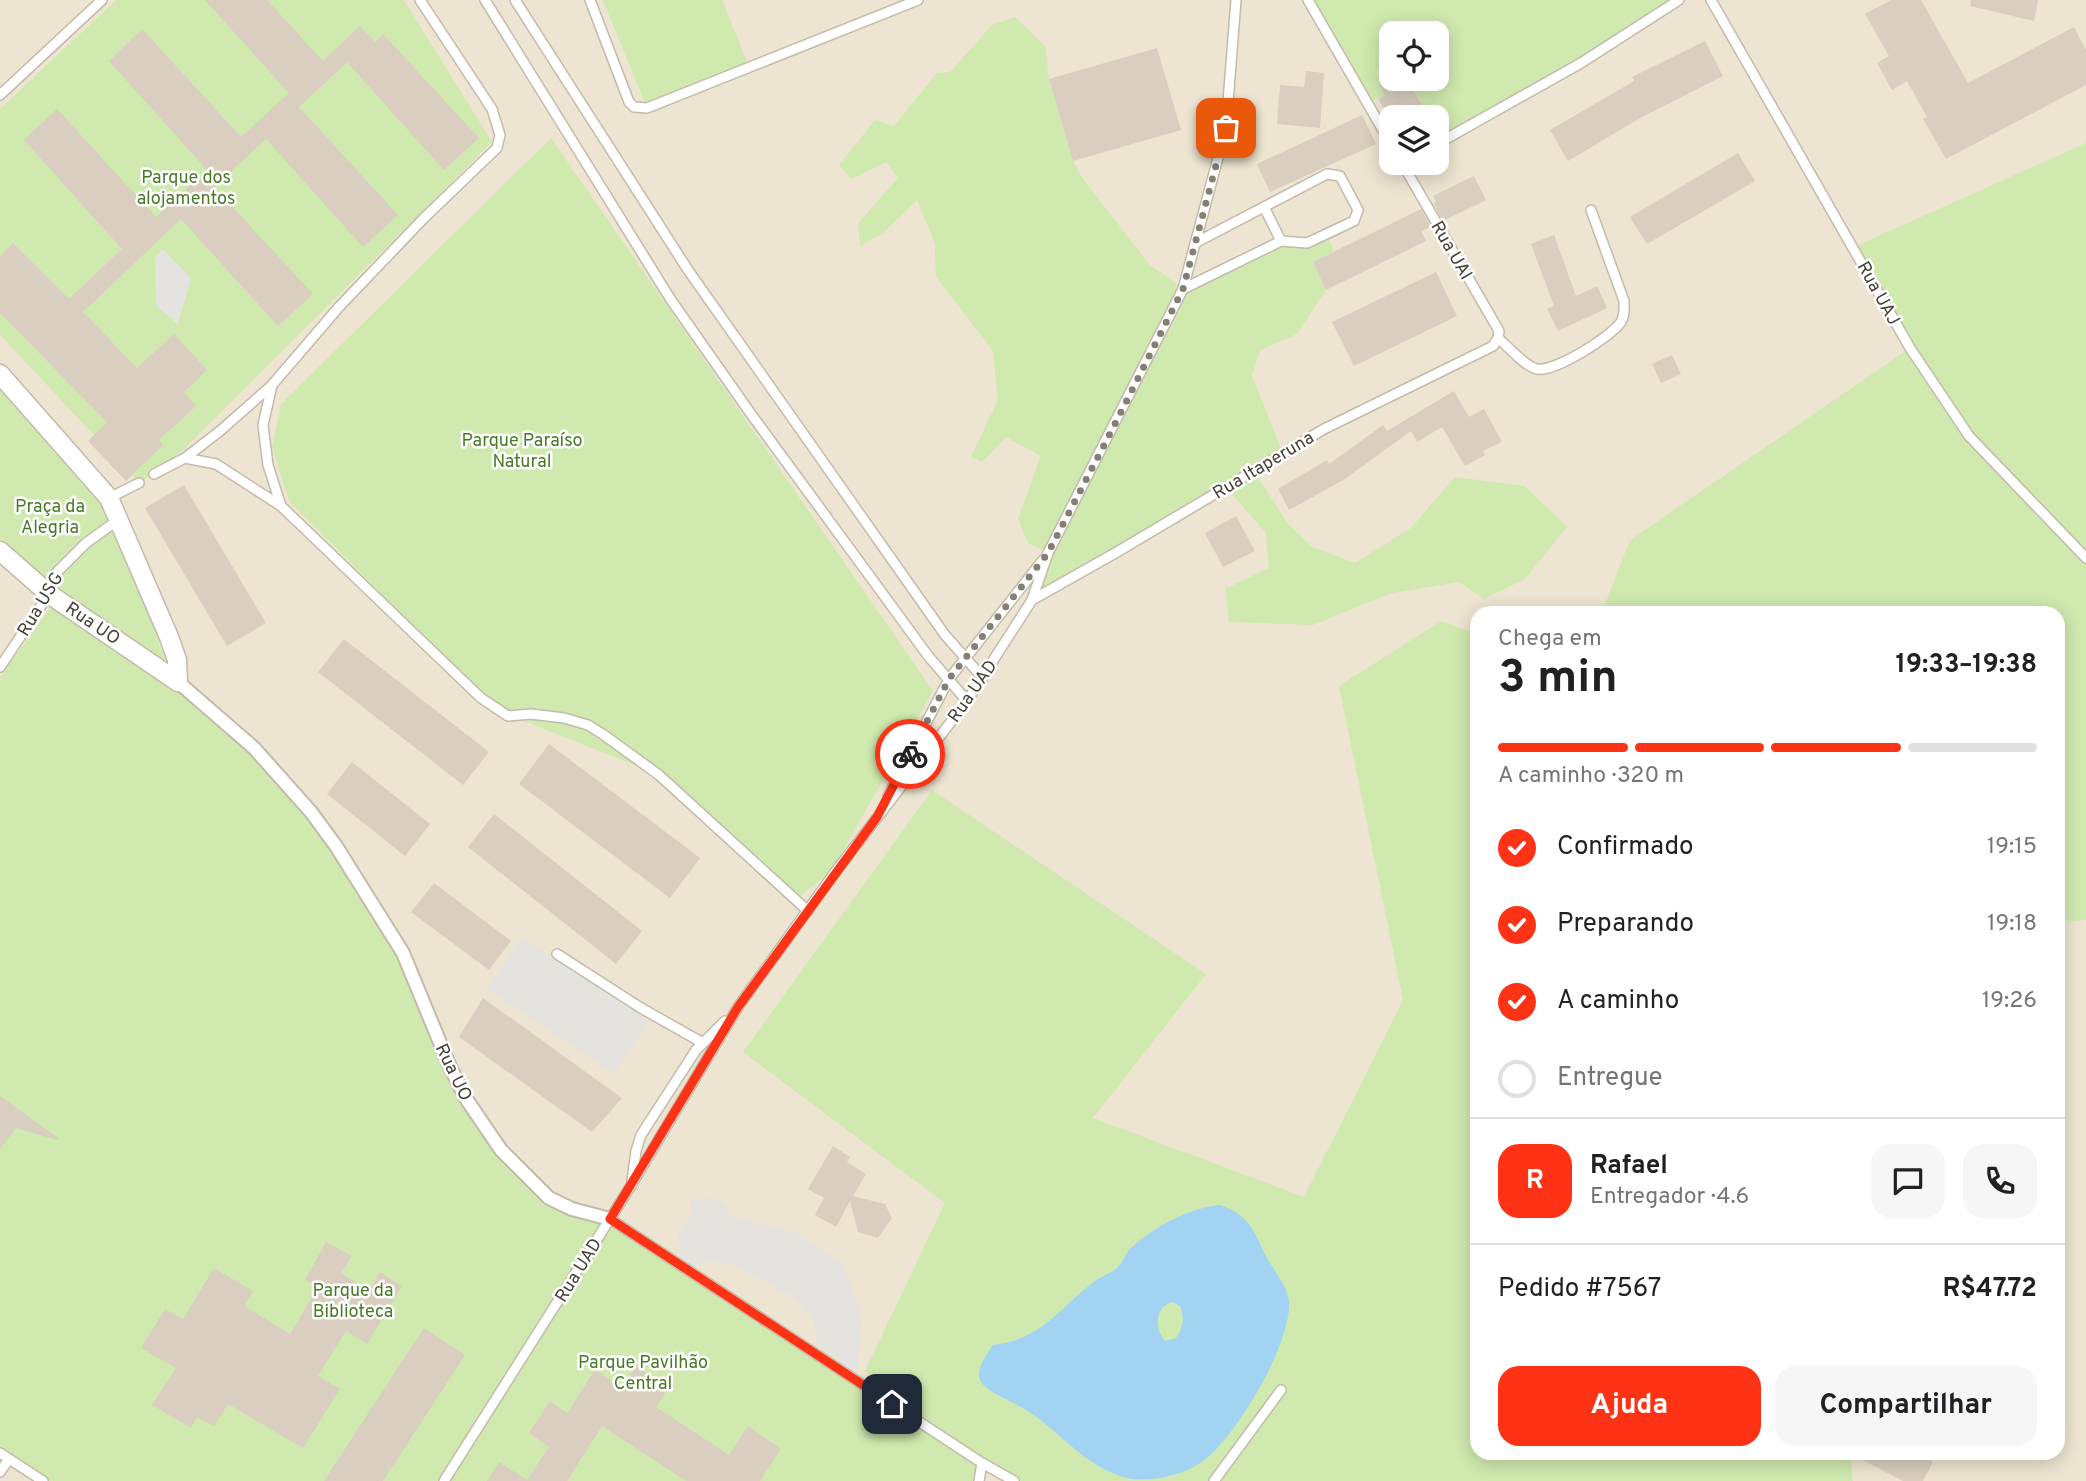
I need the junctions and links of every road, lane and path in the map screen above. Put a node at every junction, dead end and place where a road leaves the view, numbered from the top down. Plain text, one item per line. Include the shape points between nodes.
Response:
1 (102, 0) edge
2 (420, 0) edge
3 (485, 0) edge
4 (515, 0) edge
5 (590, 0) edge
6 (918, 0) edge
7 (1236, 0) edge
8 (1308, 0) edge
9 (1679, 0) edge
10 (1711, 0) edge
11 (0, 95) edge
12 (1379, 123) edge
13 (1449, 137) edge
14 (1411, 175) edge
15 (1264, 207) junction
16 (1591, 210) dead end
17 (1281, 241) junction
18 (1195, 243) junction
19 (1183, 289) junction
20 (1498, 338) junction
21 (0, 374) edge
22 (272, 385) junction
23 (184, 458) junction
24 (155, 474) dead end
25 (139, 484) dead end
26 (109, 498) junction
27 (281, 506) junction
28 (118, 520) junction
29 (0, 551) edge
30 (1048, 553) junction
31 (2086, 558) edge
32 (49, 594) junction
33 (1032, 600) junction
34 (966, 658) junction
35 (0, 667) edge
36 (983, 678) junction
37 (949, 679) junction
38 (178, 682) junction
39 (967, 701) junction
40 (877, 817) junction
41 (808, 911) junction
42 (557, 954) dead end
43 (738, 1007) junction
44 (703, 1043) junction
45 (632, 1184) junction
46 (610, 1219) junction
47 (1281, 1390) dead end
48 (4, 1456) edge
49 (982, 1463) junction
50 (0, 1472) edge
51 (43, 1481) edge
52 (444, 1481) edge
53 (979, 1481) edge
54 (1014, 1481) edge
55 (1214, 1481) edge

1 - 11 lane
2 - 22 lane via 492,109 500,135 497,148 348,297
3 - 37 lane via 671,300
4 - 34 lane via 688,270 945,635
5 - 6 lane via 629,102 639,109
7 - 18 lane, Rua UAD via 1226,128
8 - 12 lane
9 - 13 lane via 1581,63
10 - 31 lane, Rua UAJ via 1910,348 1969,436
14 - 20 lane, Rua UAI via 1499,331
15 - 17 lane
15 - 17 lane via 1334,174 1340,176 1358,210 1354,221 1313,242
15 - 18 lane
16 - 20 lane via 1624,301 1625,316 1619,325 1551,369 1533,368
17 - 19 lane
18 - 19 lane, Rua UAD
19 - 30 lane, Rua UAD
20 - 33 lane, Rua Itaperuna via 1493,346 1324,429
21 - 26 street
22 - 23 lane
22 - 27 lane via 262,425
23 - 24 lane
23 - 27 lane via 216,464
25 - 26 lane
26 - 28 street
27 - 41 lane via 481,698 508,716 564,718 604,734 659,775
28 - 32 lane, Rua USG via 56,573
28 - 38 street via 169,637
29 - 32 street, Rua UO
30 - 33 lane, Rua UAD
30 - 34 lane, Rua UAD
32 - 35 lane, Rua USG
32 - 38 street, Rua UO
33 - 36 lane, Rua UAD
34 - 36 lane
34 - 37 lane, Rua UAD
36 - 39 lane, Rua UAD
37 - 39 lane
37 - 40 lane, Rua UAD
38 - 46 street, Rua UO via 254,748 336,846 403,953 456,1078 501,1150 549,1198
39 - 40 lane, Rua UAD
40 - 41 lane, Rua UAD
41 - 43 lane, Rua UAD
42 - 44 lane
43 - 44 lane
43 - 45 lane, Rua UAD
44 - 45 lane via 641,1135
45 - 46 lane, Rua UAD
46 - 49 lane, Rua UO
46 - 52 lane, Rua UAD
47 - 55 lane
48 - 50 lane
48 - 51 lane
49 - 53 lane
49 - 54 lane, Rua UO

